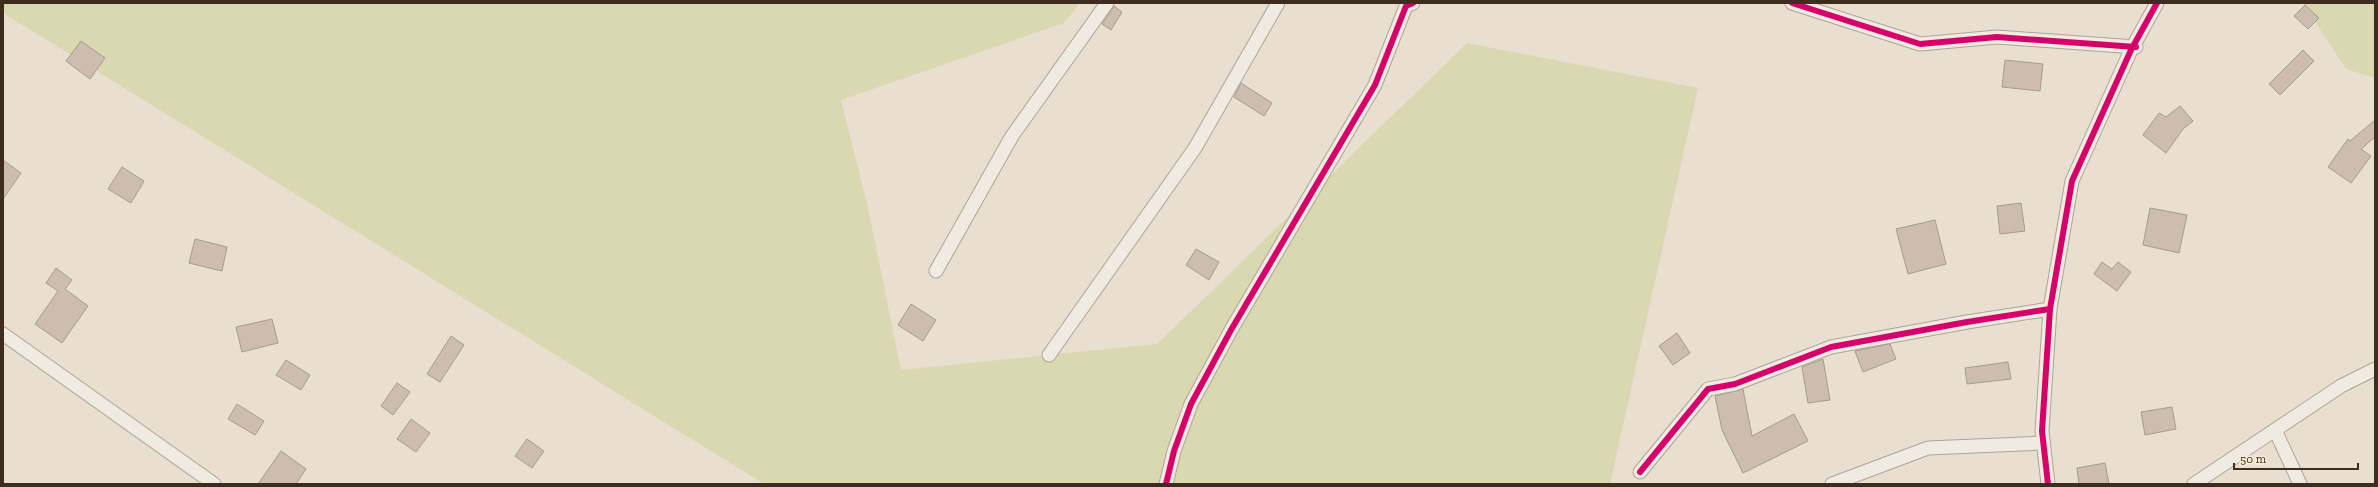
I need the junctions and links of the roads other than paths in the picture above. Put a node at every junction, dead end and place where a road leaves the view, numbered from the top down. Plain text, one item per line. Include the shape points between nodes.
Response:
1 (1107, 3) edge
2 (1278, 3) edge
3 (1413, 3) edge
4 (1792, 3) edge
5 (2157, 3) edge
6 (2134, 47) junction
7 (936, 271) dead end
8 (2050, 309) junction
9 (3, 334) edge
10 (1049, 355) dead end
11 (2375, 369) edge
12 (2275, 430) junction
13 (2043, 443) junction
14 (1640, 472) dead end
15 (214, 484) edge
16 (1166, 484) edge
17 (1832, 484) edge
18 (2048, 484) edge
19 (2194, 484) edge
20 (2300, 484) edge

1 - 7 street via 1012,136
2 - 10 street via 1195,148
3 - 16 street via 1406,6 1375,85 1231,330 1191,404 1174,451
4 - 6 street via 1920,44 1997,37
5 - 6 street
6 - 8 street via 2072,181
8 - 13 street
8 - 14 street via 1831,347 1735,384 1708,389
9 - 15 street
11 - 12 street via 2341,386
12 - 19 street
12 - 20 street
13 - 17 street via 1928,448
13 - 18 street

